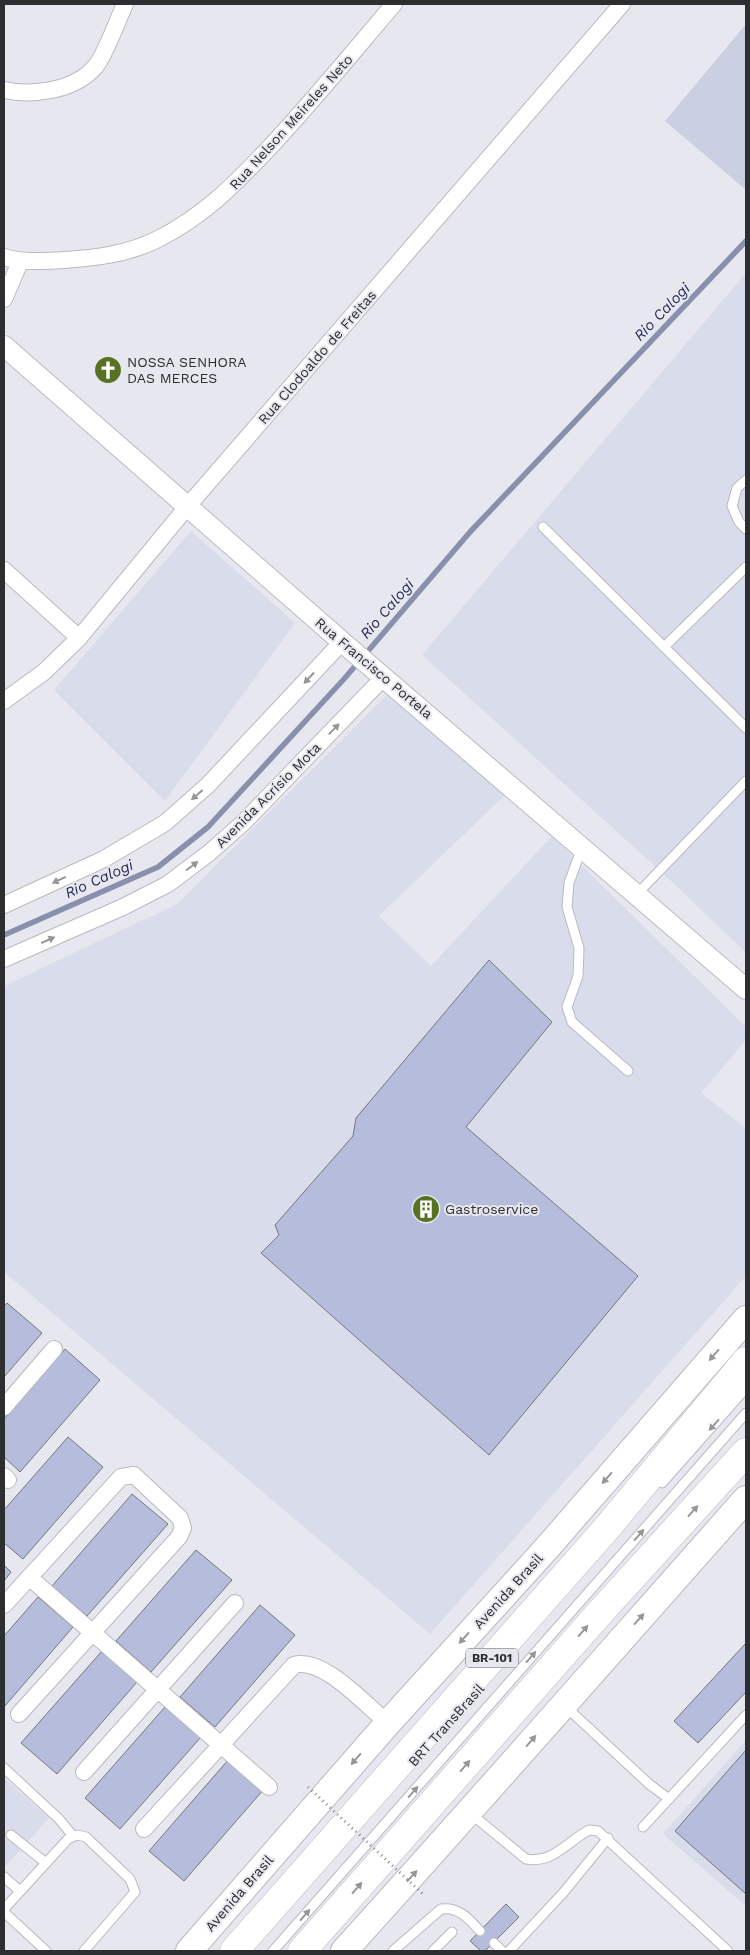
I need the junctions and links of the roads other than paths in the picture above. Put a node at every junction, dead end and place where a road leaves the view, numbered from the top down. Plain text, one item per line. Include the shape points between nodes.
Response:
1 (125, 4) edge
2 (394, 4) edge
3 (622, 4) edge
4 (4, 90) edge
5 (4, 257) edge
6 (20, 262) junction
7 (4, 299) edge
8 (6, 353) edge
9 (746, 480) edge
10 (188, 507) junction
11 (543, 527) dead end
12 (746, 530) edge
13 (746, 567) edge
14 (4, 570) edge
15 (79, 638) junction
16 (345, 645) junction
17 (664, 647) junction
18 (381, 674) junction
19 (4, 701) edge
20 (746, 728) edge
21 (746, 781) edge
22 (582, 847) junction
23 (637, 894) junction
24 (4, 906) edge
25 (4, 959) edge
26 (746, 989) edge
27 (628, 1070) dead end
28 (746, 1319) edge
29 (54, 1349) dead end
30 (746, 1361) edge
31 (746, 1388) edge
32 (4, 1407) edge
33 (746, 1413) edge
34 (746, 1452) edge
35 (655, 1491) dead end
36 (746, 1499) edge
37 (29, 1577) junction
38 (235, 1602) dead end
39 (4, 1605) edge
40 (93, 1634) junction
41 (491, 1674) dead end
42 (157, 1690) junction
43 (563, 1704) junction
44 (19, 1714) dead end
45 (746, 1715) edge
46 (388, 1723) junction
47 (219, 1745) junction
48 (4, 1768) edge
49 (84, 1772) dead end
50 (268, 1787) dead end
51 (669, 1799) junction
52 (470, 1813) junction
53 (643, 1827) dead end
54 (144, 1829) dead end
55 (11, 1836) dead end
56 (73, 1836) junction
57 (608, 1838) junction
58 (46, 1863) junction
59 (4, 1877) edge
60 (20, 1891) junction
61 (4, 1910) edge
62 (480, 1931) dead end
63 (452, 1932) dead end
64 (494, 1943) dead end
65 (722, 1949) edge
66 (186, 1950) edge
67 (46, 1951) edge
68 (84, 1951) edge
69 (234, 1951) edge
70 (246, 1951) edge
71 (273, 1951) edge
72 (302, 1951) edge
73 (344, 1951) edge
74 (393, 1951) edge
75 (434, 1951) edge
76 (502, 1951) edge
77 (508, 1951) edge

1 - 4 street via 96,67 77,81 47,91
2 - 6 street, Rua Nelson Meireles Neto via 294,122 225,195 194,219 155,241 127,251 89,258
3 - 10 street, Rua Clodoaldo de Freitas
5 - 6 street, Rua Nelson Meireles Neto
6 - 7 street
8 - 10 street, Rua Francisco Portela
9 - 12 lane via 738,488 732,506
10 - 15 street, Rua Clodoaldo de Freitas
10 - 16 street, Rua Francisco Portela
11 - 17 lane
13 - 17 lane
14 - 15 street
15 - 19 street, Rua Clodoaldo de Freitas via 44,672
16 - 18 street, Rua Francisco Portela
16 -> 24 street via 208,785 165,823 104,859
17 - 20 lane
18 - 22 street, Rua Francisco Portela
25 -> 18 street, Avenida Acrísio Mota via 168,884 243,823
21 - 23 lane
22 - 23 street, Rua Francisco Portela
22 - 27 lane via 569,883 567,907 579,948 578,976 567,1007 572,1022
23 - 26 street, Rua Francisco Portela
28 -> 46 main road, Avenida Brasil via 546,1549
29 - 32 street
30 - 69 highway, BR-101 via 606,1529
31 -> 35 lane
71 -> 33 lane, BRT TransBrasil
72 -> 34 highway
43 -> 36 main road
37 - 39 street
37 - 40 street
37 - 40 street via 121,1478 134,1475 180,1518 183,1528 180,1537
38 - 42 street
40 - 42 street
40 - 44 street
41 - 70 lane, BRT TransBrasil
42 - 47 street
42 - 49 street
43 - 51 lane via 568,1712
52 -> 43 main road
45 - 51 lane
46 - 47 street via 321,1668 303,1662 294,1665
46 -> 66 main road, Avenida Brasil
47 - 50 street
47 - 54 street
48 - 56 lane
51 - 53 lane
52 - 57 lane via 526,1859 534,1861 553,1856 589,1830 598,1831
73 -> 52 main road
55 - 58 lane
56 - 58 lane
56 - 68 lane via 86,1837 130,1879 135,1892
57 - 65 lane
57 - 77 lane
58 - 60 lane
59 - 60 lane
60 - 61 lane
61 - 67 lane
62 - 74 lane via 462,1913 440,1908
63 - 75 lane
64 - 76 lane

